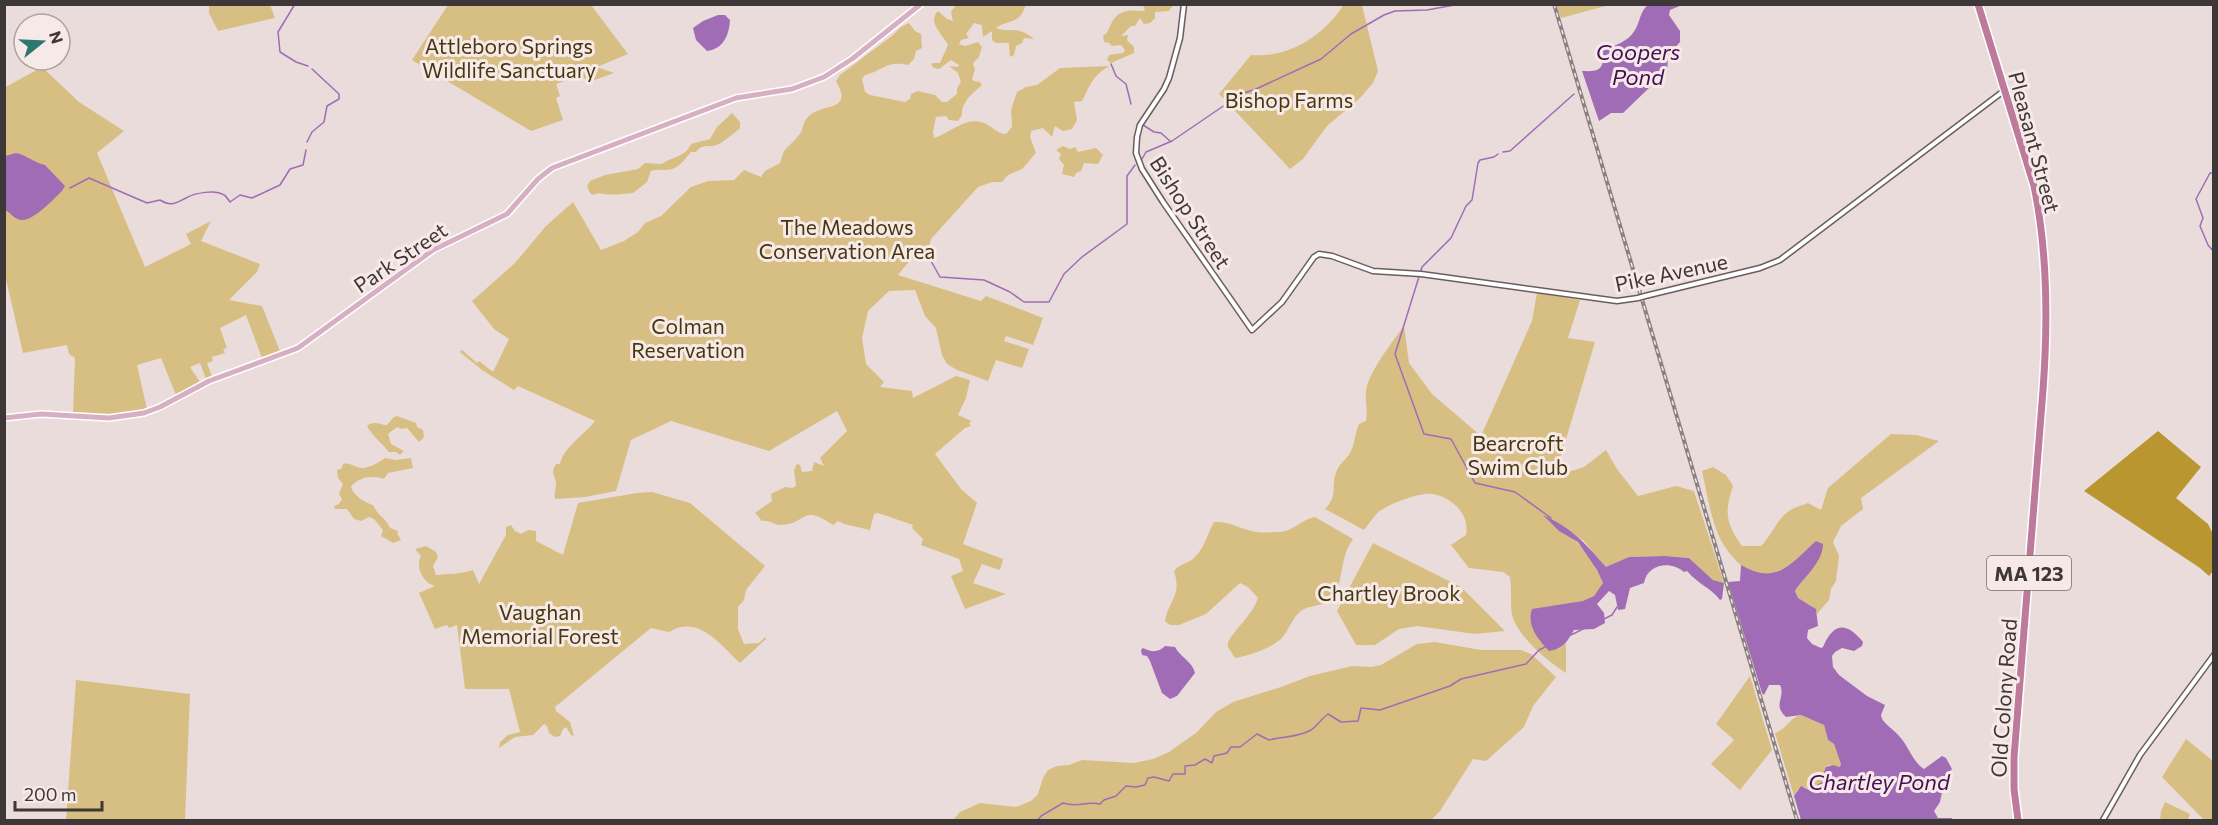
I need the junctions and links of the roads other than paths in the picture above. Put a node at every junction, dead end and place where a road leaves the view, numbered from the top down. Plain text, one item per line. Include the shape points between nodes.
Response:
1 (921, 4) edge
2 (1184, 4) edge
3 (1978, 4) edge
4 (2005, 89) junction
5 (2047, 326) joint
6 (1252, 330) joint
7 (4, 418) edge
8 (2214, 655) edge
9 (2018, 820) edge
10 (2103, 820) edge

1 - 7 main road, Park Street via 824,77 792,89 736,98 552,168 507,214 433,250 298,348 209,381 144,413 109,418 41,414
2 - 6 street, Bishop Street via 1169,78 1140,125 1136,153 1163,202
3 - 4 highway, Pleasant Street / MA 123
4 - 5 highway, Pleasant Street / MA 123 via 2036,198
4 - 6 street, Pike Avenue, bridge via 1780,260 1760,268 1617,301 1373,271 1332,256 1316,255 1282,302
5 - 9 highway, Old Colony Road / MA 123 via 2014,757
8 - 10 street via 2140,755

